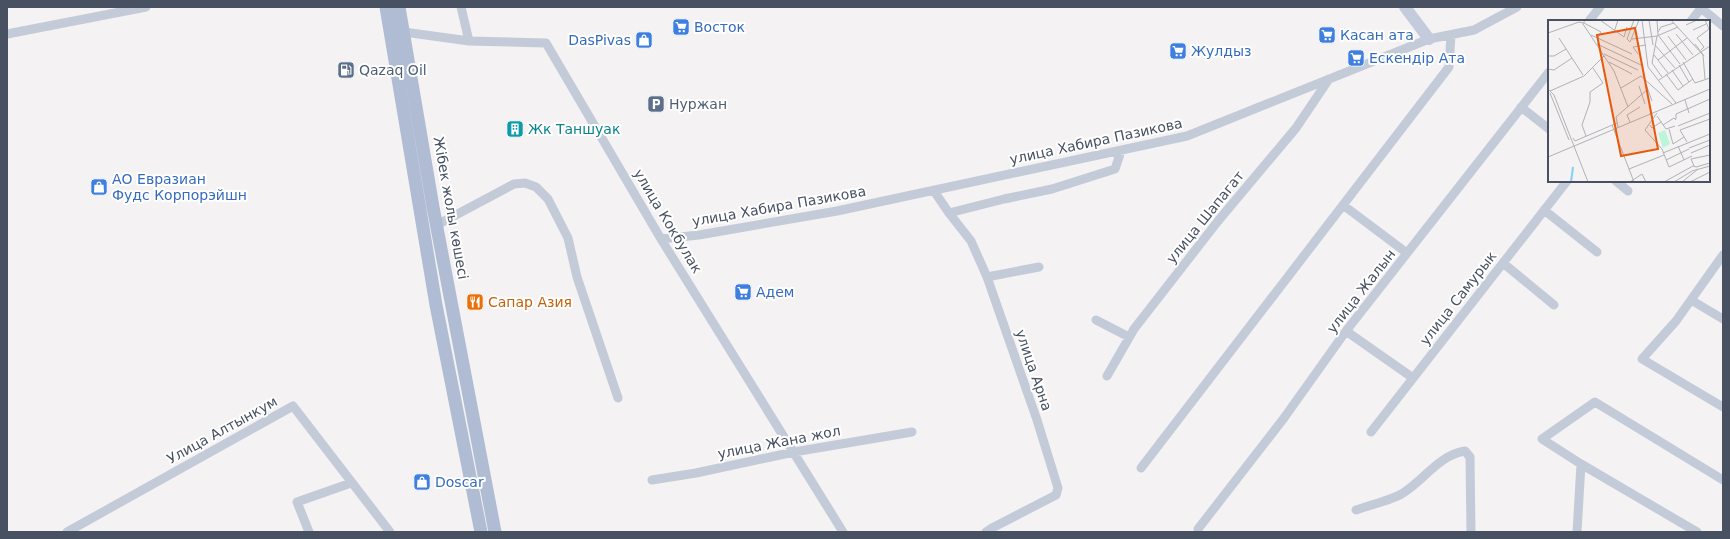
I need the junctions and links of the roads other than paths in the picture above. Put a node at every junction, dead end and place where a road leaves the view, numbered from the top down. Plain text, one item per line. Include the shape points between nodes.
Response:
1 (146, 7) edge
2 (386, 7) edge
3 (399, 7) edge
4 (460, 7) edge
5 (1405, 7) edge
6 (1518, 7) edge
7 (1600, 7) edge
8 (1702, 7) edge
9 (1590, 20) edge
10 (1692, 20) edge
11 (1723, 26) edge
12 (404, 32) junction
13 (7, 34) edge
14 (1451, 35) junction
15 (1429, 39) junction
16 (469, 41) junction
17 (1548, 73) edge
18 (1329, 79) junction
19 (1521, 108) junction
20 (1548, 128) edge
21 (1121, 151) junction
22 (1566, 182) edge
23 (1617, 182) edge
24 (934, 191) junction
25 (1628, 191) dead end
26 (1343, 204) junction
27 (1544, 210) junction
28 (949, 213) junction
29 (437, 225) junction
30 (661, 239) junction
31 (1597, 252) dead end
32 (1407, 253) junction
33 (1723, 255) edge
34 (1503, 263) junction
35 (1040, 267) dead end
36 (987, 277) junction
37 (1691, 300) junction
38 (1554, 306) dead end
39 (1723, 319) edge
40 (1096, 320) dead end
41 (1346, 332) junction
42 (1129, 337) junction
43 (1107, 376) dead end
44 (1413, 378) junction
45 (618, 398) dead end
46 (1723, 407) edge
47 (912, 432) dead end
48 (1371, 432) dead end
49 (794, 452) junction
50 (1581, 464) junction
51 (1141, 468) dead end
52 (1722, 477) edge
53 (652, 480) dead end
54 (351, 483) junction
55 (1356, 510) dead end
56 (1198, 529) dead end
57 (67, 532) edge
58 (309, 532) edge
59 (390, 532) edge
60 (481, 532) edge
61 (495, 532) edge
62 (843, 532) edge
63 (986, 532) edge
64 (1470, 532) edge
65 (1577, 532) edge
66 (1697, 532) edge

1 - 13 street
2 - 60 main road, Жібек жолы көшесі via 436,305
3 - 12 main road, Жібек жолы көшесі
4 - 16 street
5 - 15 street
6 - 14 street, улица Хабира Пазикова via 1474,30
7 - 9 street
8 - 10 street
8 - 11 street
12 - 16 street, улица Кокбулак
12 - 29 main road, Жібек жолы көшесі
14 - 15 street, улица Хабира Пазикова
14 - 26 street via 1449,67
15 - 18 street, улица Хабира Пазикова
16 - 30 street, улица Кокбулак via 546,43
17 - 19 street, улица Жалын
18 - 21 street, улица Хабира Пазикова via 1187,136
18 - 42 street, улица Шапагат via 1296,128 1218,221
19 - 20 street
19 - 32 street, улица Жалын
21 - 24 street, улица Хабира Пазикова
21 - 28 street via 1115,169 1045,191
22 - 27 street, улица Самурык
23 - 25 street
24 - 28 street, улица Арна
24 - 30 street, улица Хабира Пазикова via 837,211 699,235
26 - 32 street
26 - 51 street
27 - 31 street
27 - 34 street, улица Самурык
28 - 36 street, улица Арна via 972,241
29 - 45 street via 514,184 525,183 536,187 548,199 568,238 577,277
29 - 61 main road, Жібек жолы көшесі
30 - 49 street, улица Кокбулак
32 - 41 street, улица Жалын
33 - 37 street
34 - 38 street
34 - 44 street, улица Самурык
35 - 36 street
36 - 63 street, улица Арна via 1058,488 1056,495
37 - 39 street
37 - 46 street via 1642,359
40 - 42 street
41 - 44 street
41 - 56 street, улица Жалын via 1284,418
42 - 43 street, улица Шапагат
44 - 48 street, улица Самурык
47 - 49 street, улица Жана жол
49 - 53 street, улица Жана жол via 696,474
49 - 62 street, улица Кокбулак
50 - 52 street via 1542,439 1595,402
50 - 65 street
50 - 66 street
54 - 57 street, Улица Алтынкум via 293,406
54 - 58 street via 297,502
54 - 59 street, Улица Алтынкум
55 - 64 street via 1403,493 1435,465 1457,452 1465,451 1470,457

